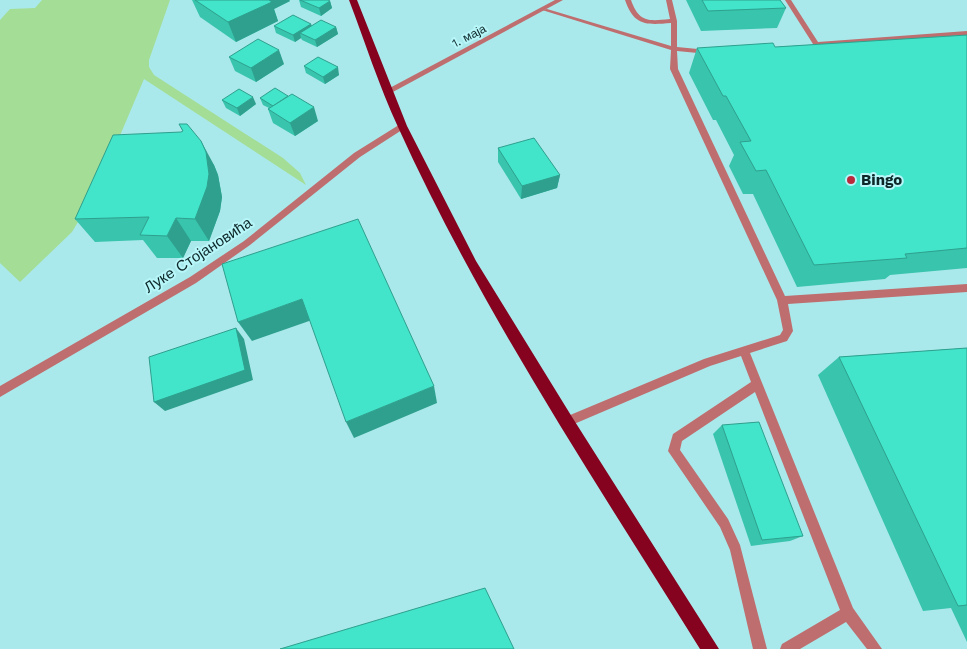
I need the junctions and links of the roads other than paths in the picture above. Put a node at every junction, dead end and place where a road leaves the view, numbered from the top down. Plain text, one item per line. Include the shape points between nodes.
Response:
1 (353, 0) edge
2 (560, 0) edge
3 (628, 0) edge
4 (669, 0) edge
5 (788, 0) edge
6 (545, 10) junction
7 (674, 21) junction
8 (967, 32) edge
9 (816, 44) junction
10 (806, 45) edge
11 (673, 49) junction
12 (714, 52) edge
13 (388, 91) junction
14 (402, 126) junction
15 (967, 288) edge
16 (782, 300) junction
17 (744, 351) junction
18 (757, 384) junction
19 (0, 392) edge
20 (567, 422) junction
21 (848, 613) junction
22 (710, 649) edge
23 (760, 649) edge
24 (788, 649) edge
25 (875, 649) edge

1 - 13 main road
2 - 6 street, 1. маја
3 - 7 street via 638,20
4 - 7 street
5 - 9 street
6 - 11 street
6 - 13 street, 1. маја
7 - 11 street
8 - 9 street
9 - 10 street
11 - 12 street
11 - 16 street via 677,77
13 - 14 main road
14 - 19 street, Луке Стојановића via 356,155 300,202 193,280
14 - 20 main road via 472,264
15 - 16 street
16 - 17 street via 788,331 782,338
17 - 18 street
17 - 20 street via 708,362
18 - 21 street
18 - 23 street via 677,438 674,451 724,523 736,549
20 - 22 main road
21 - 24 street
21 - 25 street

